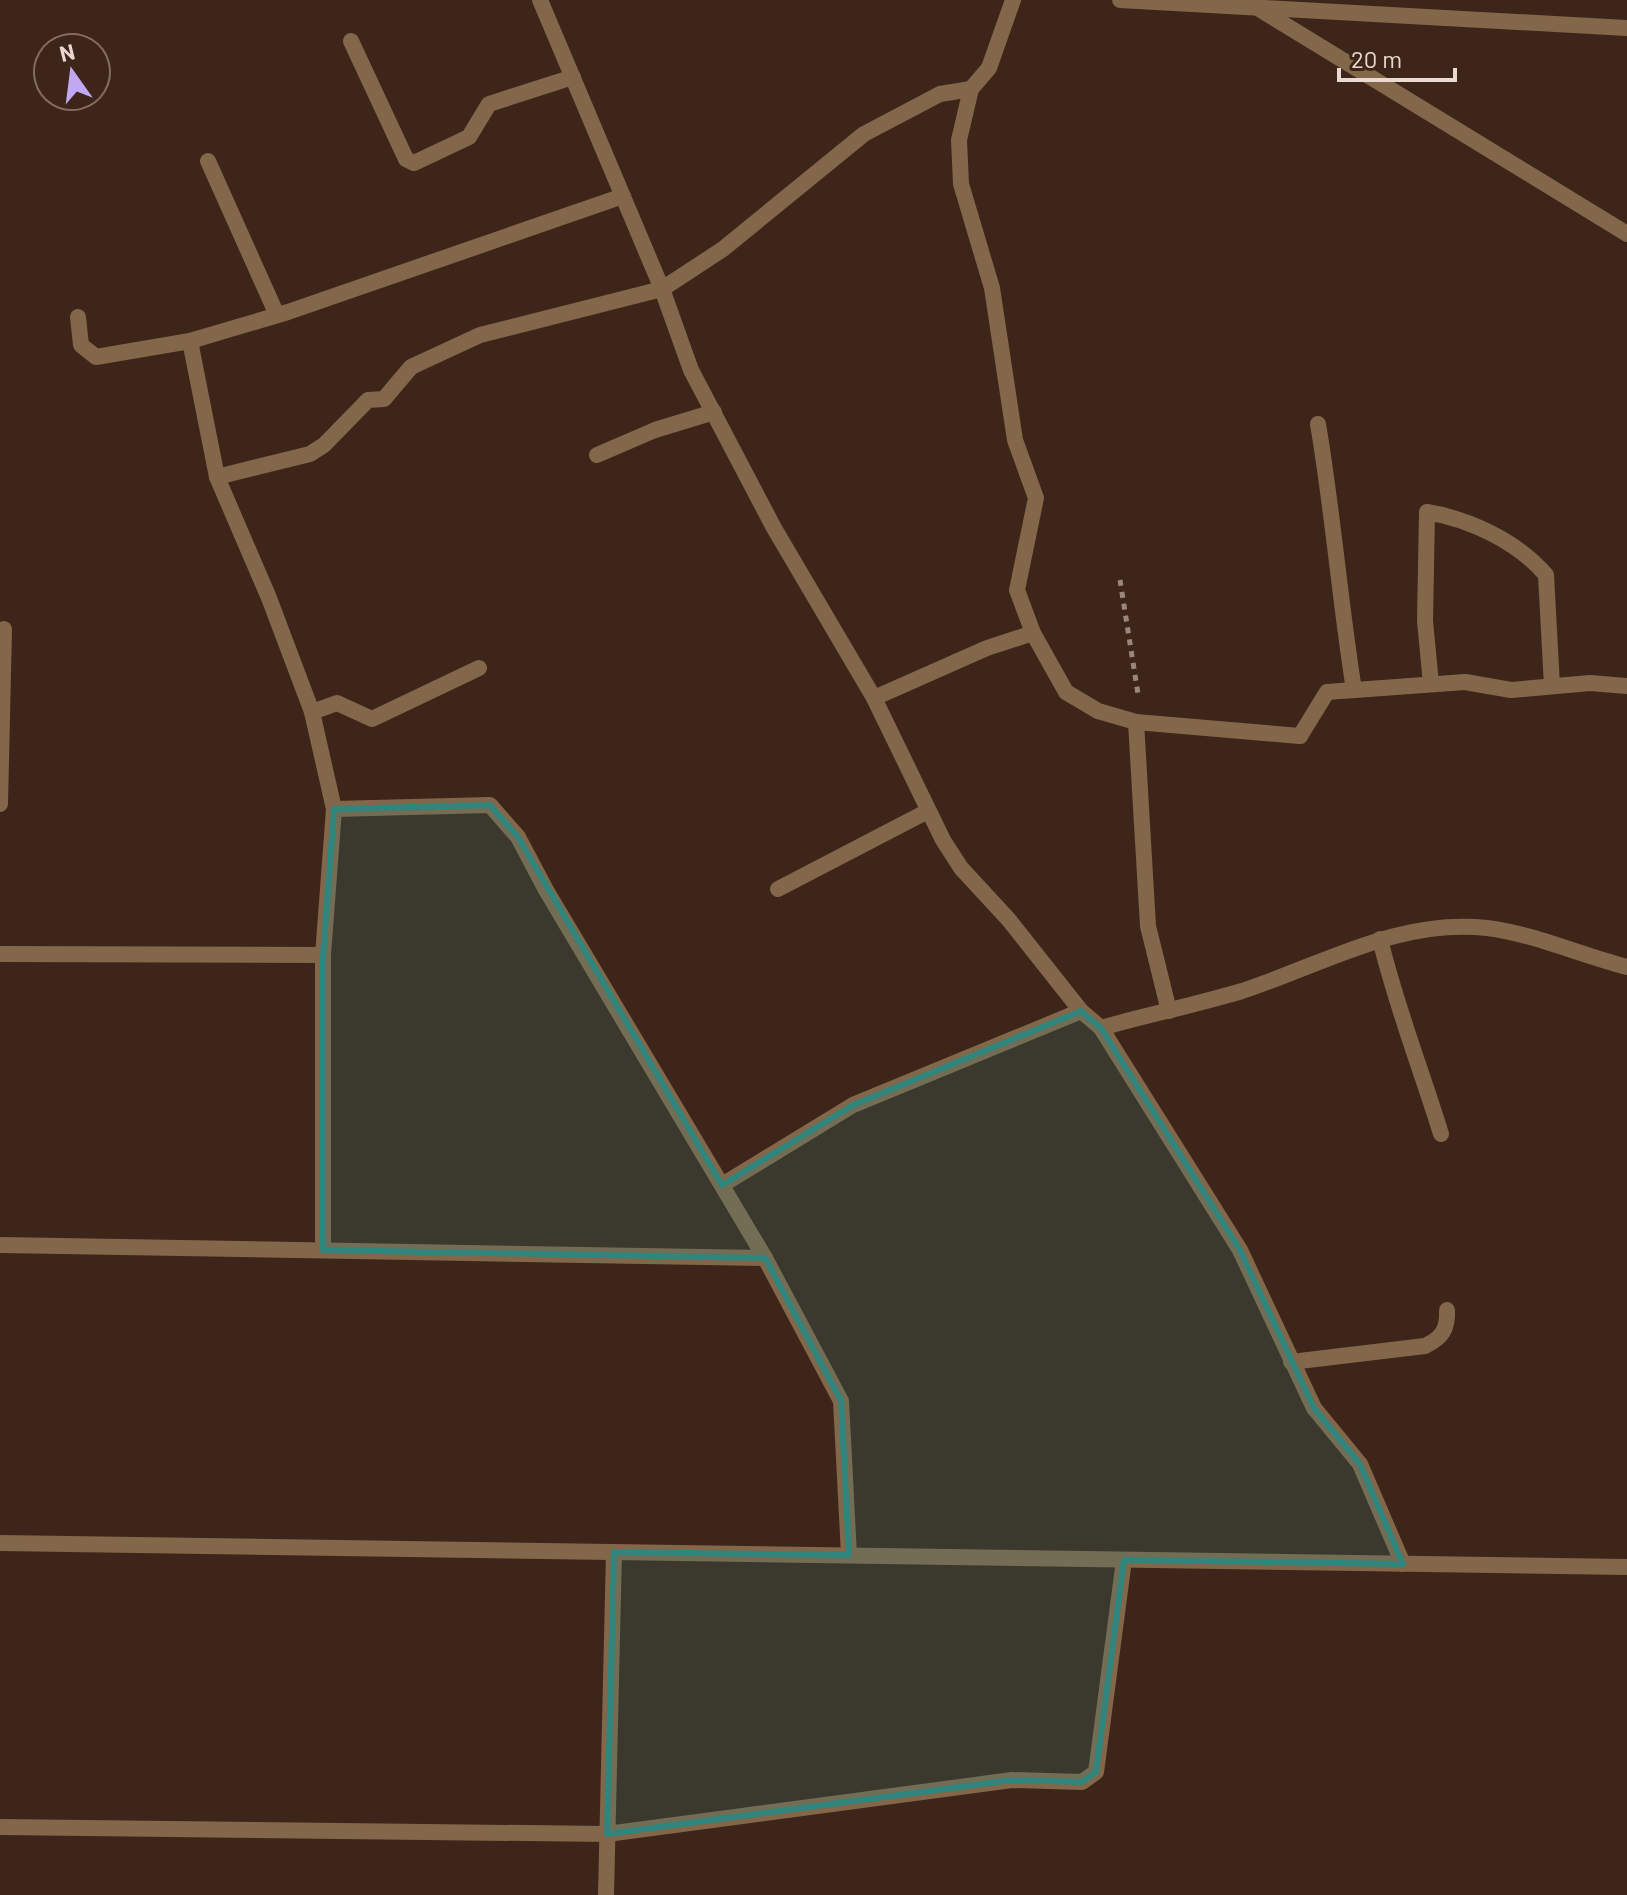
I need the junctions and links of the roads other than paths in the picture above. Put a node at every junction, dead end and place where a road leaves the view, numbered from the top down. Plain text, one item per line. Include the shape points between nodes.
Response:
1 (540, 0) edge
2 (1013, 0) edge
3 (1120, 0) edge
4 (1255, 7) junction
5 (1627, 28) edge
6 (351, 41) dead end
7 (573, 77) junction
8 (971, 89) junction
9 (208, 161) dead end
10 (623, 196) junction
11 (1627, 234) edge
12 (662, 289) junction
13 (277, 315) junction
14 (78, 317) dead end
15 (190, 341) junction
16 (714, 412) junction
17 (1318, 424) dead end
18 (597, 455) dead end
19 (217, 477) junction
20 (4, 629) dead end
21 (1033, 633) junction
22 (479, 668) dead end
23 (1431, 684) junction
24 (1552, 686) junction
25 (1627, 686) edge
26 (1354, 690) junction
27 (874, 698) junction
28 (312, 712) junction
29 (2, 718) edge
30 (1136, 722) junction
31 (0, 804) edge
32 (334, 809) junction
33 (928, 811) junction
34 (778, 889) dead end
35 (1380, 939) junction
36 (0, 954) edge
37 (323, 955) junction
38 (1627, 967) edge
39 (1081, 1011) junction
40 (1169, 1011) junction
41 (1101, 1028) junction
42 (1441, 1134) dead end
43 (722, 1185) junction
44 (0, 1245) edge
45 (323, 1250) junction
46 (765, 1258) junction
47 (1447, 1310) dead end
48 (1291, 1362) junction
49 (0, 1543) edge
50 (614, 1552) junction
51 (849, 1555) junction
52 (1124, 1560) junction
53 (1403, 1564) junction
54 (1627, 1567) edge
55 (0, 1827) edge
56 (607, 1834) junction
57 (606, 1895) edge

1 - 7 street
2 - 8 street via 989,68
3 - 4 street
4 - 5 street
4 - 11 street
6 - 7 street via 406,159 414,163 469,137 489,104
7 - 10 street
8 - 12 street via 940,94 864,134 723,249
8 - 21 street via 959,140 961,184 992,288 1015,440 1036,498 1017,590
9 - 13 street
10 - 12 street
10 - 13 street
12 - 16 street via 691,370
12 - 19 street via 480,335 411,367 384,399 368,400 310,454
13 - 15 street
14 - 15 street via 81,345 96,357
15 - 19 street
16 - 18 street
16 - 27 street via 774,528
17 - 26 street
19 - 28 street
20 - 29 street
21 - 27 street
21 - 30 street via 1066,692 1098,711
22 - 28 street via 372,719 337,703
23 - 24 street via 1465,682 1511,690
23 - 24 street via 1425,621 1427,512 1463,518 1535,562 1546,575
23 - 26 street
24 - 25 street
26 - 30 street via 1327,692 1300,736
27 - 33 street
28 - 32 street
29 - 31 street
30 - 40 street via 1148,926
32 - 37 street
32 - 43 street via 490,805 518,837
33 - 34 street
33 - 39 street via 961,868
35 - 38 street via 1483,928
35 - 40 street via 1244,990
35 - 42 street via 1398,1011
36 - 37 street
37 - 45 street
39 - 41 street
39 - 43 street via 853,1105
40 - 41 street
41 - 48 street via 1240,1250
43 - 46 street
44 - 45 street
45 - 46 street
46 - 51 street via 841,1401
47 - 48 street via 1448,1323 1439,1339 1425,1346
48 - 53 street via 1314,1408 1360,1464
49 - 50 street
50 - 51 street
50 - 56 street
51 - 52 street
52 - 53 street
52 - 56 street via 1096,1772 1082,1782 1012,1780
53 - 54 street
55 - 56 street
56 - 57 street

